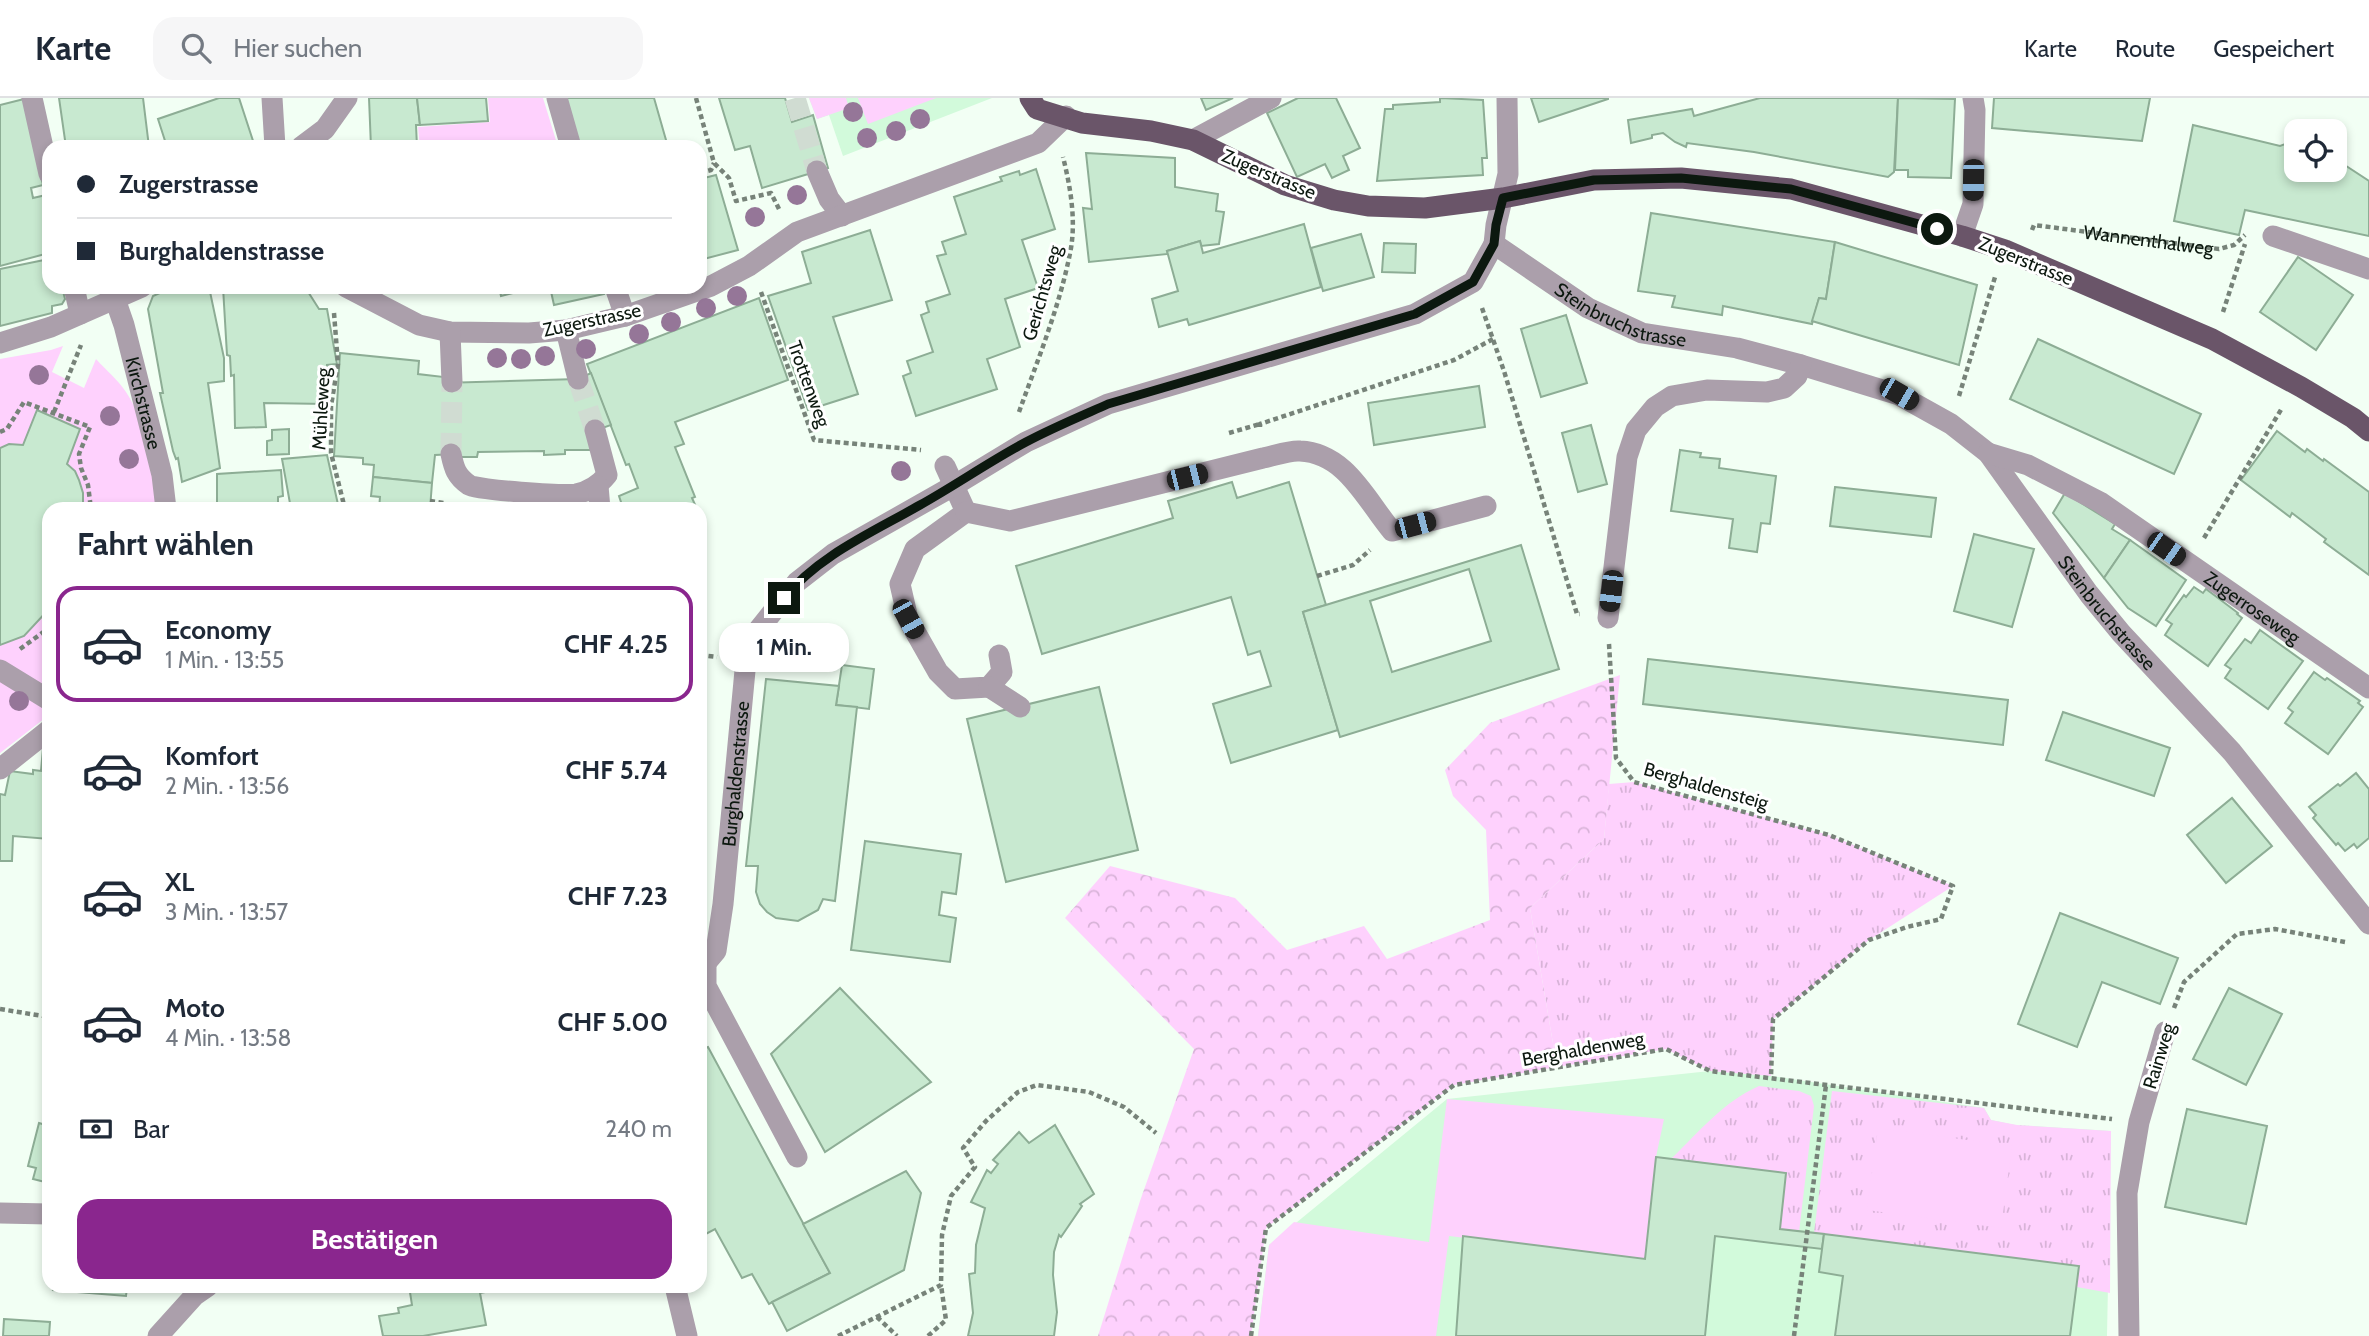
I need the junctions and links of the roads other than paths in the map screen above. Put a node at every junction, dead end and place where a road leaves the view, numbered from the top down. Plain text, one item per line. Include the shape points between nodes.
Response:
1 (32, 98) edge
2 (272, 98) edge
3 (347, 98) edge
4 (557, 98) edge
5 (1030, 98) edge
6 (1271, 98) edge
7 (1507, 98) edge
8 (1973, 98) edge
9 (1064, 107) edge
10 (275, 140) edge
11 (310, 140) edge
12 (569, 140) edge
13 (1193, 140) junction
14 (42, 143) edge
15 (817, 171) tunnel mouth
16 (1503, 198) junction
17 (842, 216) junction
18 (1962, 236) junction
19 (2273, 236) road end
20 (1494, 244) junction
21 (2369, 269) edge
22 (707, 287) edge
23 (76, 294) edge
24 (126, 294) edge
25 (359, 294) edge
26 (617, 294) edge
27 (689, 294) edge
28 (115, 299) junction
29 (80, 314) junction
30 (625, 317) junction
31 (566, 330) junction
32 (450, 332) junction
33 (0, 343) edge
34 (1801, 365) junction
35 (578, 379) tunnel mouth
36 (452, 383) tunnel mouth
37 (595, 430) tunnel mouth
38 (2369, 431) edge
39 (1987, 453) junction
40 (451, 454) tunnel mouth
41 (950, 476) junction
42 (598, 486) junction
43 (165, 502) edge
44 (599, 502) edge
45 (1486, 506) dead end
46 (966, 512) junction
47 (1608, 618) road end
48 (999, 655) dead end
49 (0, 670) edge
50 (989, 687) junction
51 (2369, 688) edge
52 (42, 696) edge
53 (1020, 707) dead end
54 (42, 736) edge
55 (0, 769) edge
56 (2369, 924) edge
57 (707, 961) edge
58 (707, 988) edge
59 (2165, 1032) road end
60 (797, 1157) dead end
61 (0, 1213) edge
62 (42, 1214) edge
63 (198, 1293) edge
64 (678, 1296) edge
65 (158, 1336) edge
66 (687, 1336) edge
67 (704, 1336) edge
68 (2129, 1336) edge

1 - 14 street
2 - 10 street
3 - 11 street via 325,129
4 - 12 street
5 - 9 main road via 1037,109
6 - 13 street
7 - 16 street, Burghaldenstrasse via 1508,174
8 - 18 street via 1973,204
9 - 13 main road, Zugerstrasse via 1082,123
9 - 17 street, Zugerstrasse via 1038,143
13 - 16 main road, Zugerstrasse via 1285,185 1334,200 1425,208
15 - 17 street
16 - 18 main road, Zugerstrasse via 1594,180 1681,178 1791,189
16 - 20 street, Burghaldenstrasse
17 - 22 street, Zugerstrasse via 797,232 749,266
18 - 38 main road, Zugerstrasse via 2222,344
19 - 21 street
20 - 34 street, Steinbruchstrasse via 1587,308 1642,333 1737,348
20 - 41 street, Burghaldenstrasse via 1473,282 1415,314 1108,404
23 - 29 street
24 - 28 street
25 - 32 street, Zugerstrasse via 419,325
26 - 30 street
27 - 30 street, Zugerstrasse
28 - 29 street
28 - 43 street, Kirchstrasse
29 - 33 street via 33,335
30 - 31 street, Zugerstrasse
31 - 32 street, Zugerstrasse
31 - 35 street
32 - 36 street
34 - 39 street, Steinbruchstrasse via 1899,394 1951,424
34 - 47 street via 1784,388 1672,396 1655,407 1636,430 1628,457
37 - 42 street via 607,475
39 - 51 street, Zugerroseweg via 2028,465 2100,502
39 - 56 street, Steinbruchstrasse via 2089,594 2232,752
40 - 42 street via 454,472 471,486 488,490 575,494
41 - 46 street
41 - 57 street, Burghaldenstrasse via 797,582 759,629 746,660 723,904 716,951
42 - 44 street
45 - 46 street via 1392,531 1349,474 1328,457 1300,451 1010,521
46 - 50 street via 915,549 901,584 908,619 938,672 955,689
48 - 50 street via 1002,672
49 - 52 street
50 - 53 street
54 - 55 street
58 - 60 street
59 - 68 street, Rainweg via 2139,1122 2127,1193
61 - 62 street
63 - 65 street
64 - 66 street
64 - 67 street

